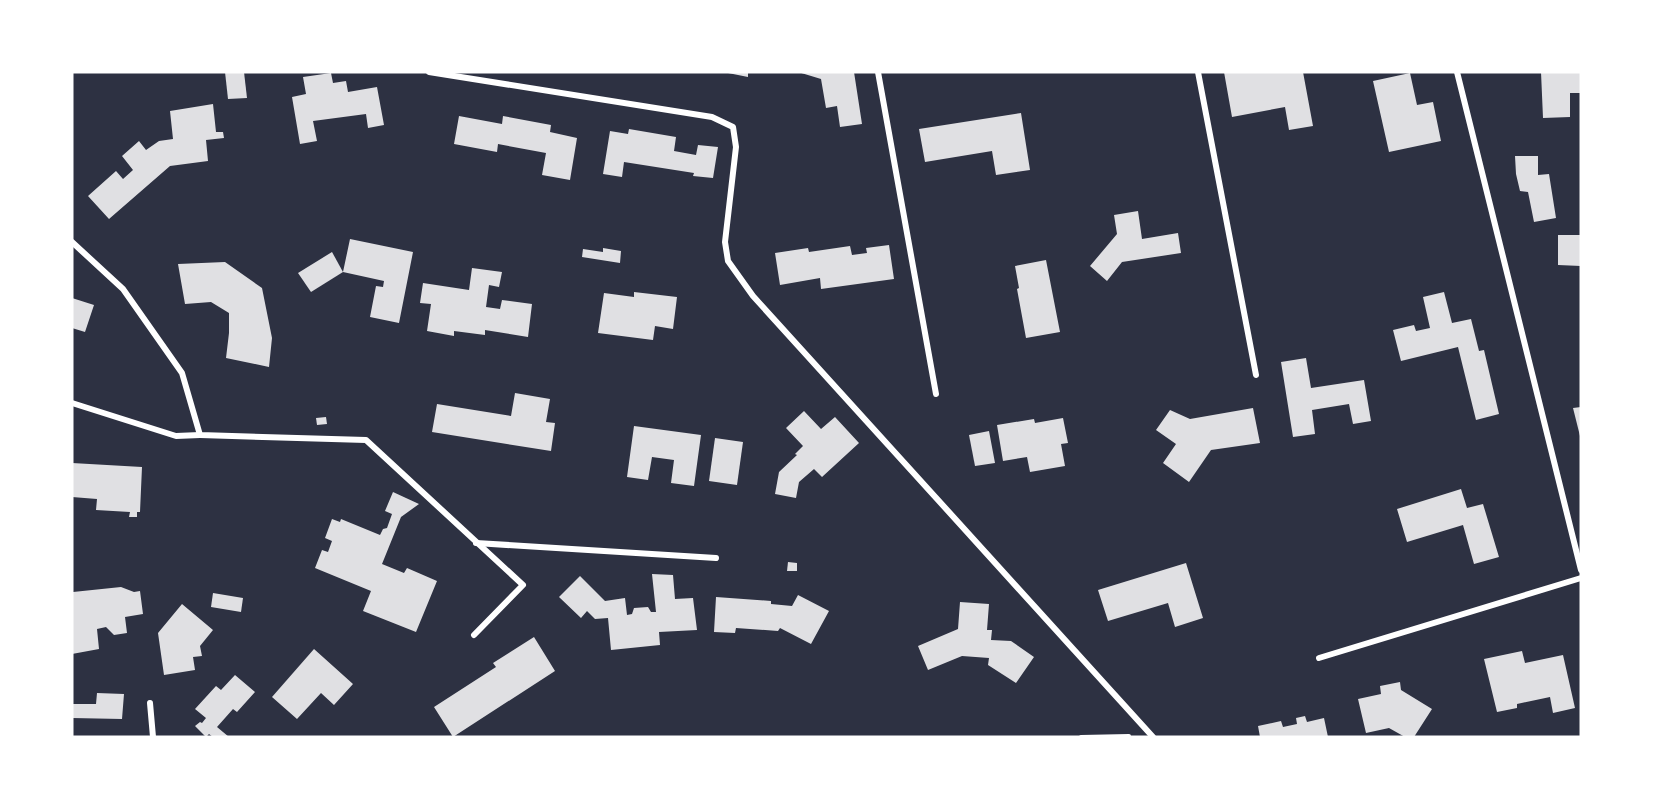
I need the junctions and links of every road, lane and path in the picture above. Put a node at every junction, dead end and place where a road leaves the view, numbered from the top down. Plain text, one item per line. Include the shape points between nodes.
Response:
1 (429, 72) edge
2 (878, 72) edge
3 (1198, 72) edge
4 (1457, 72) edge
5 (72, 242) edge
6 (1256, 375) dead end
7 (936, 394) dead end
8 (72, 404) edge
9 (200, 435) junction
10 (475, 543) junction
11 (716, 558) dead end
12 (1581, 570) edge
13 (1581, 578) edge
14 (474, 635) dead end
15 (1319, 658) dead end
16 (150, 703) dead end
17 (1152, 736) edge
18 (153, 737) edge
19 (1081, 737) edge

1 - 17 street via 712,117 733,127 736,147 725,242 728,261 753,296
2 - 7 street
3 - 6 street
4 - 12 street
5 - 9 street via 123,289 183,373
8 - 9 street via 176,436
9 - 10 street via 366,440
10 - 11 street
10 - 14 street via 523,585
13 - 15 street
16 - 18 street
17 - 19 path

